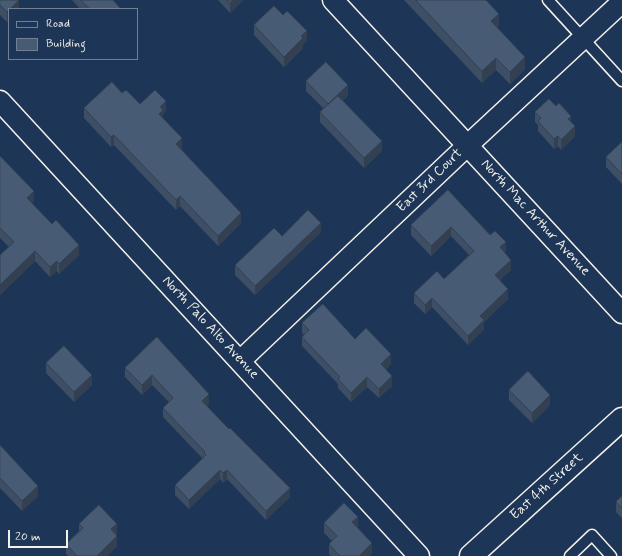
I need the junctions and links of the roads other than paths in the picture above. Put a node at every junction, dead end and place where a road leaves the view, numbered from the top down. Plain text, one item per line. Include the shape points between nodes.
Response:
1 (333, 0) edge
2 (548, 0) edge
3 (622, 2) edge
4 (584, 38) junction
5 (622, 81) edge
6 (0, 101) edge
7 (468, 145) junction
8 (622, 313) edge
9 (240, 361) junction
10 (622, 419) edge
11 (419, 556) edge
12 (471, 556) edge
13 (570, 556) edge
14 (611, 556) edge

1 - 7 street, North Mac Arthur Avenue
2 - 4 lane
3 - 4 street, East 3rd Court
4 - 5 lane
4 - 7 street, East 3rd Court
6 - 9 street, North Palo Alto Avenue
7 - 8 street, North Mac Arthur Avenue
7 - 9 street, East 3rd Court
9 - 11 street, North Palo Alto Avenue
10 - 12 street, East 4th Street
13 - 14 lane via 592,535

